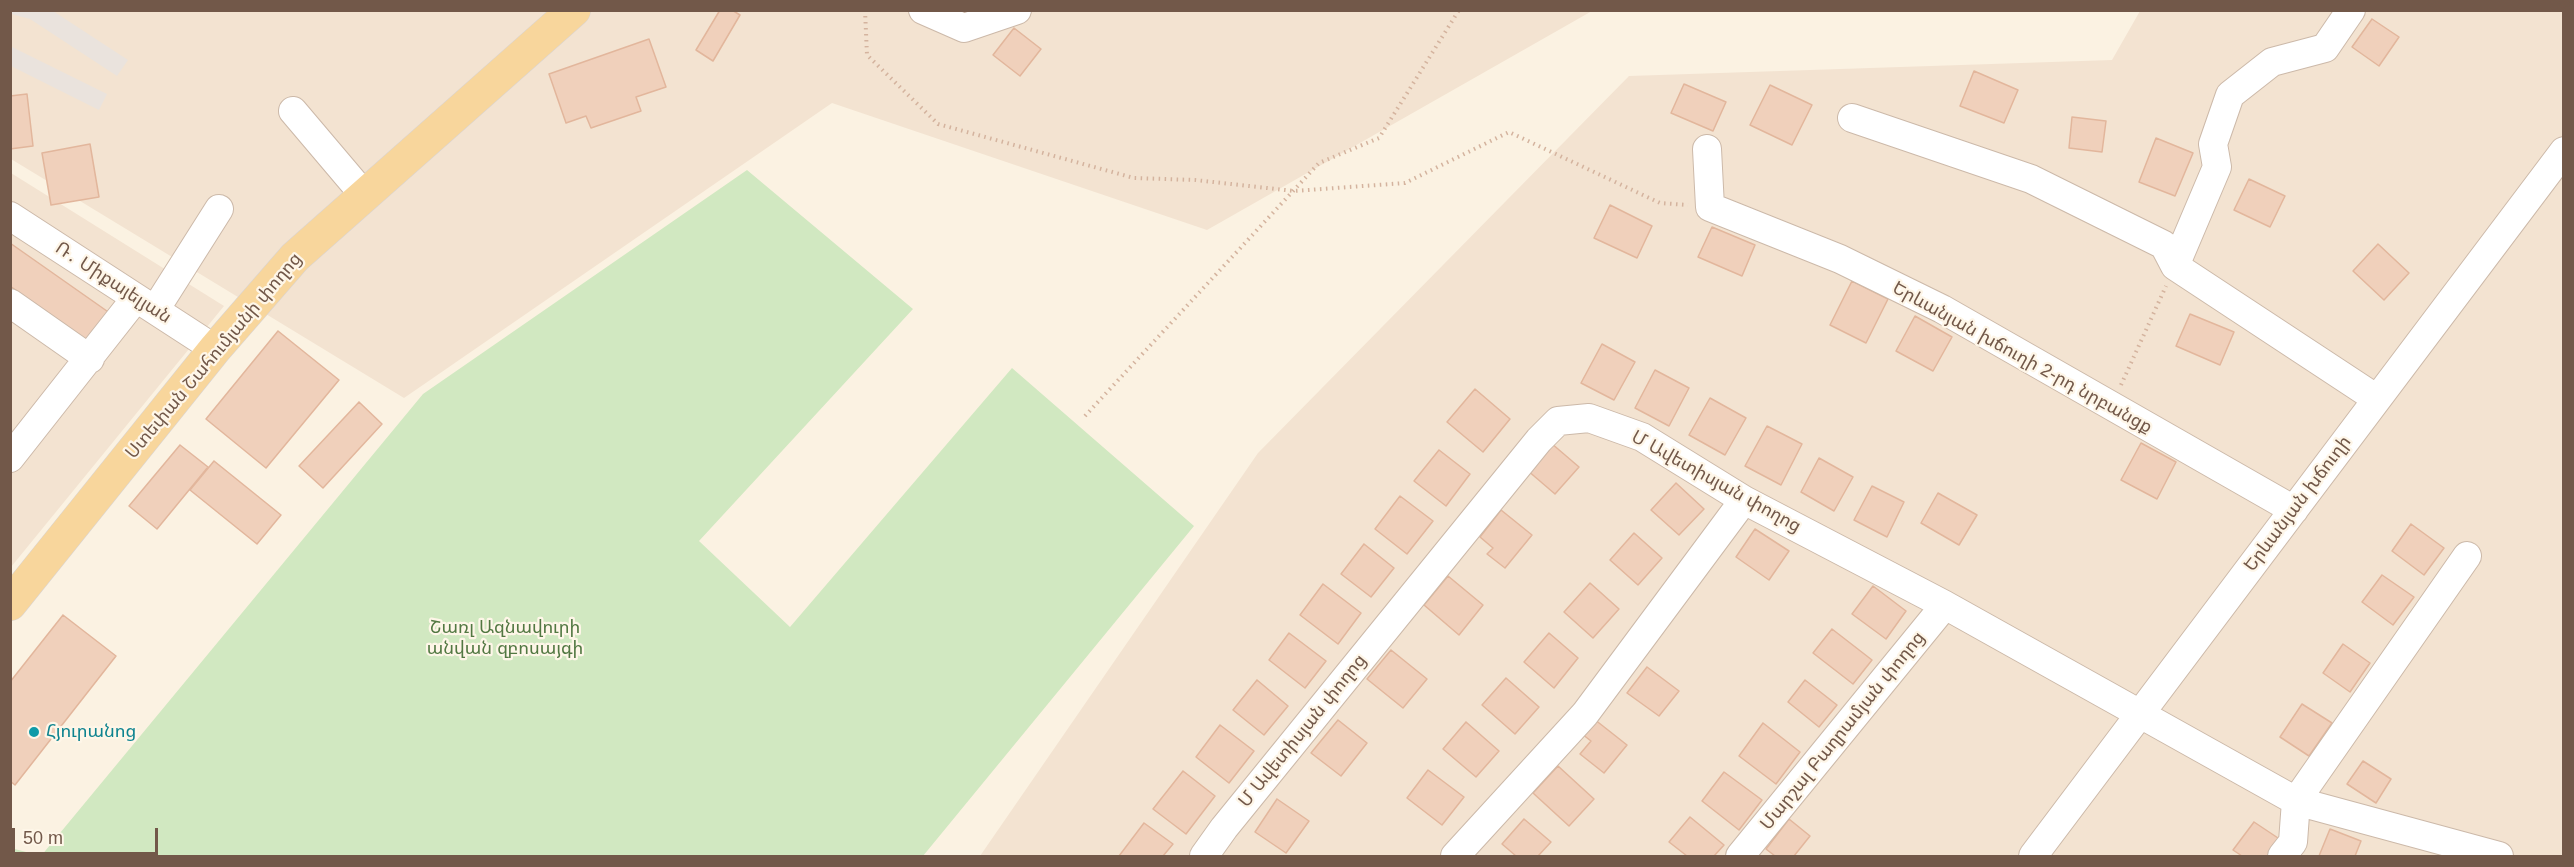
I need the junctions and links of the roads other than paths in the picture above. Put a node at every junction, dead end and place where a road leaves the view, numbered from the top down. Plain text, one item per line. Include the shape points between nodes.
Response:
1 (574, 10) edge
2 (923, 10) edge
3 (1017, 10) edge
4 (2352, 10) edge
5 (293, 111) dead end
6 (1852, 118) dead end
7 (1707, 149) dead end
8 (2564, 151) edge
9 (365, 196) junction
10 (219, 209) dead end
11 (10, 216) edge
12 (2175, 266) junction
13 (10, 303) edge
14 (146, 304) junction
15 (215, 349) junction
16 (90, 359) junction
17 (2377, 399) junction
18 (11, 456) edge
19 (1744, 500) junction
20 (2294, 510) junction
21 (2467, 556) dead end
22 (10, 604) edge
23 (1945, 605) junction
24 (2141, 712) junction
25 (2296, 801) junction
26 (2490, 855) edge
27 (1204, 856) edge
28 (1455, 856) edge
29 (1740, 856) edge
30 (2033, 856) edge
31 (2282, 856) edge

1 - 9 main road, Ստեփան Շահումյանի փողոց
2 - 3 street via 964,28
4 - 12 street via 2325,48 2272,62 2230,95 2213,144 2217,167
5 - 9 street
6 - 12 street via 2031,179 2164,245
7 - 20 street, Երևանյան խճուղի 2-րդ նրբանցք via 1710,207 1840,259 1942,309
8 - 17 street, Երևանյան խճուղի
9 - 15 main road, Ստեփան Շահումյանի փողոց via 295,257
10 - 14 street
11 - 14 street, Ռ․ Միքայելյան
12 - 17 street
13 - 16 street
14 - 15 street, Ռ․ Միքայելյան
14 - 16 street
15 - 22 main road, Ստեփան Շահումյանի փողոց
16 - 18 street
17 - 20 street, Երևանյան խճուղի
19 - 23 street, Մ Ավետիսյան փողոց
19 - 27 street, Մ Ավետիսյան փողոց via 1642,437 1588,418 1558,421
19 - 28 street via 1585,714
20 - 24 street, Երևանյան խճուղի
21 - 25 street
23 - 24 street, Մ Ավետիսյան փողոց
23 - 29 street, Մարշալ Բաղրամյան փողոց
24 - 25 street, Մ Ավետիսյան փողոց
24 - 30 street, Երևանյան խճուղի
25 - 26 street, Մ Ավետիսյան փողոց
25 - 31 street via 2293,842

